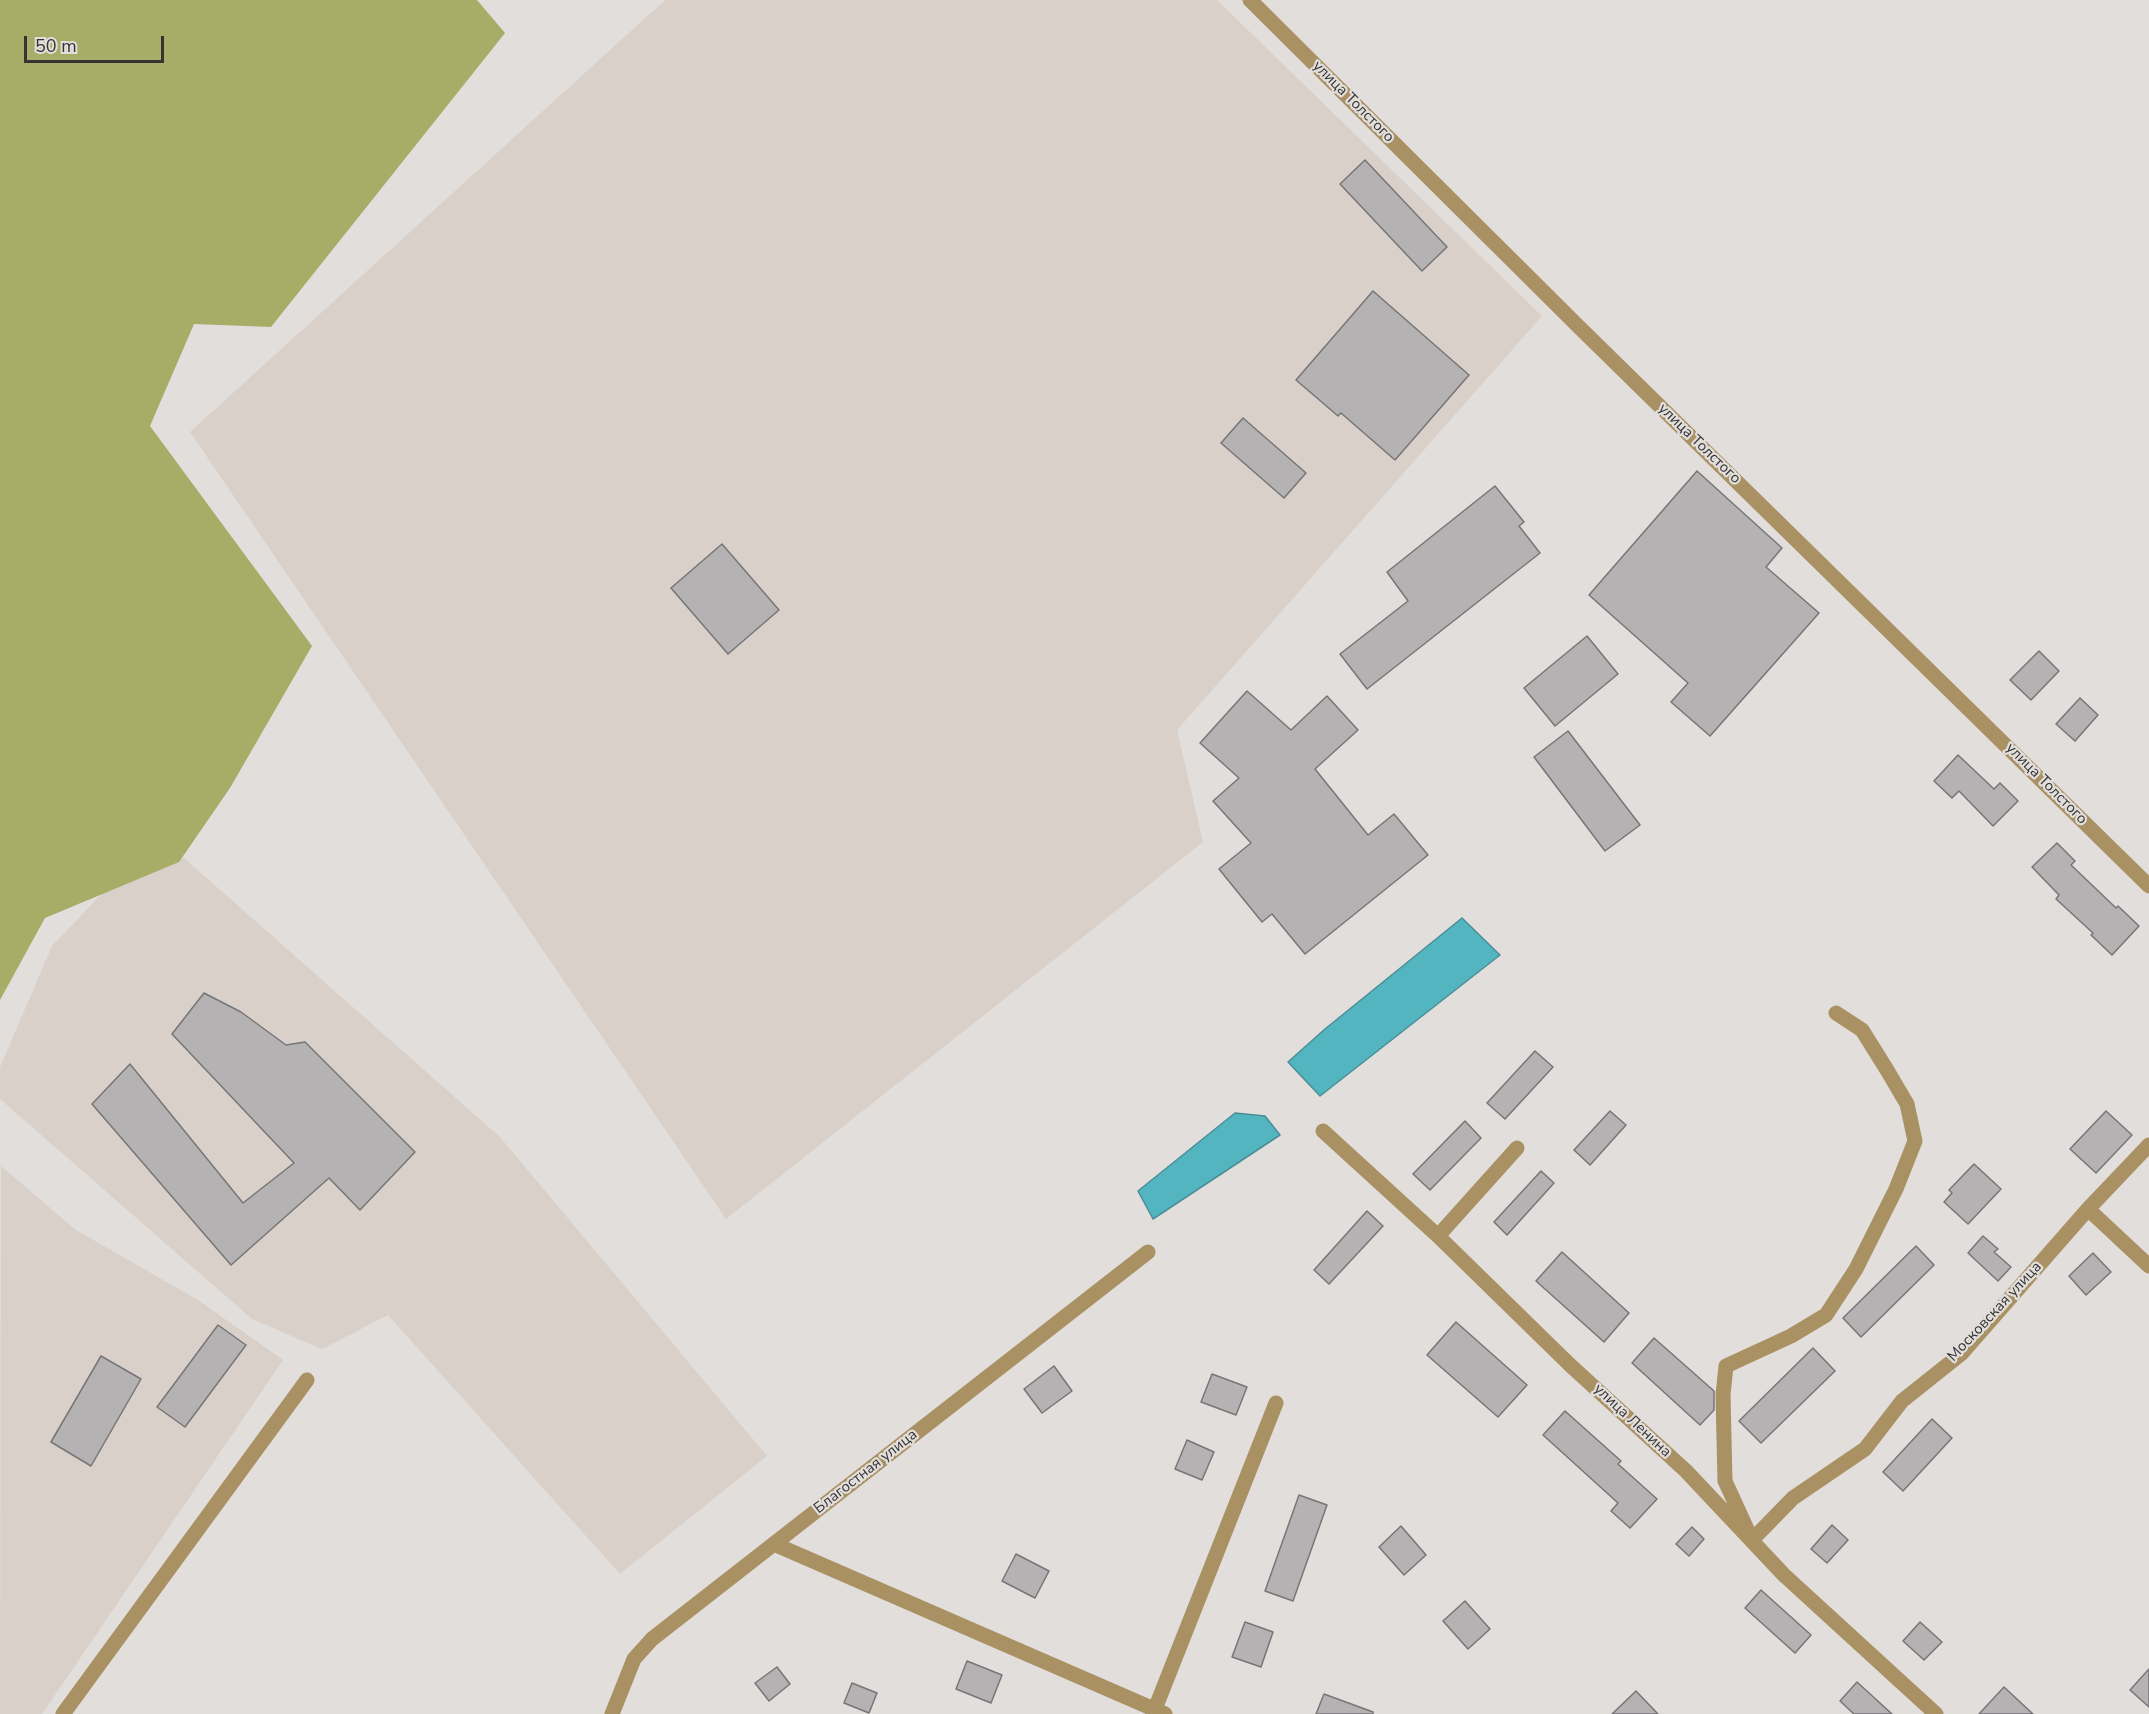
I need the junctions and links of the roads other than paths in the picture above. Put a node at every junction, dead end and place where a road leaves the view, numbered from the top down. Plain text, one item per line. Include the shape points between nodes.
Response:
1 (1250, 0) edge
2 (2149, 886) edge
3 (1836, 1013) dead end
4 (1323, 1131) dead end
5 (2149, 1145) edge
6 (1517, 1148) dead end
7 (2088, 1209) junction
8 (1438, 1236) junction
9 (1148, 1252) dead end
10 (2149, 1266) edge
11 (307, 1380) dead end
12 (1276, 1403) dead end
13 (1752, 1540) junction
14 (774, 1544) junction
15 (1158, 1713) edge
16 (63, 1714) edge
17 (612, 1714) edge
18 (1936, 1714) edge

1 - 2 street, улица Толстого
3 - 13 street via 1862,1030 1887,1070 1907,1104 1915,1141 1857,1269 1826,1315 1726,1366 1725,1481
4 - 8 street, улица Ленина
5 - 7 street, Московская улица
6 - 8 street
7 - 10 street
7 - 13 street, Московская улица via 1961,1354 1902,1401 1865,1449 1793,1498
8 - 13 street, улица Ленина via 1686,1471
9 - 14 street, Благостная улица
11 - 16 street
12 - 15 street
13 - 18 street, улица Ленина via 1784,1575
14 - 15 street
14 - 17 street, Благостная улица via 652,1639 634,1659

